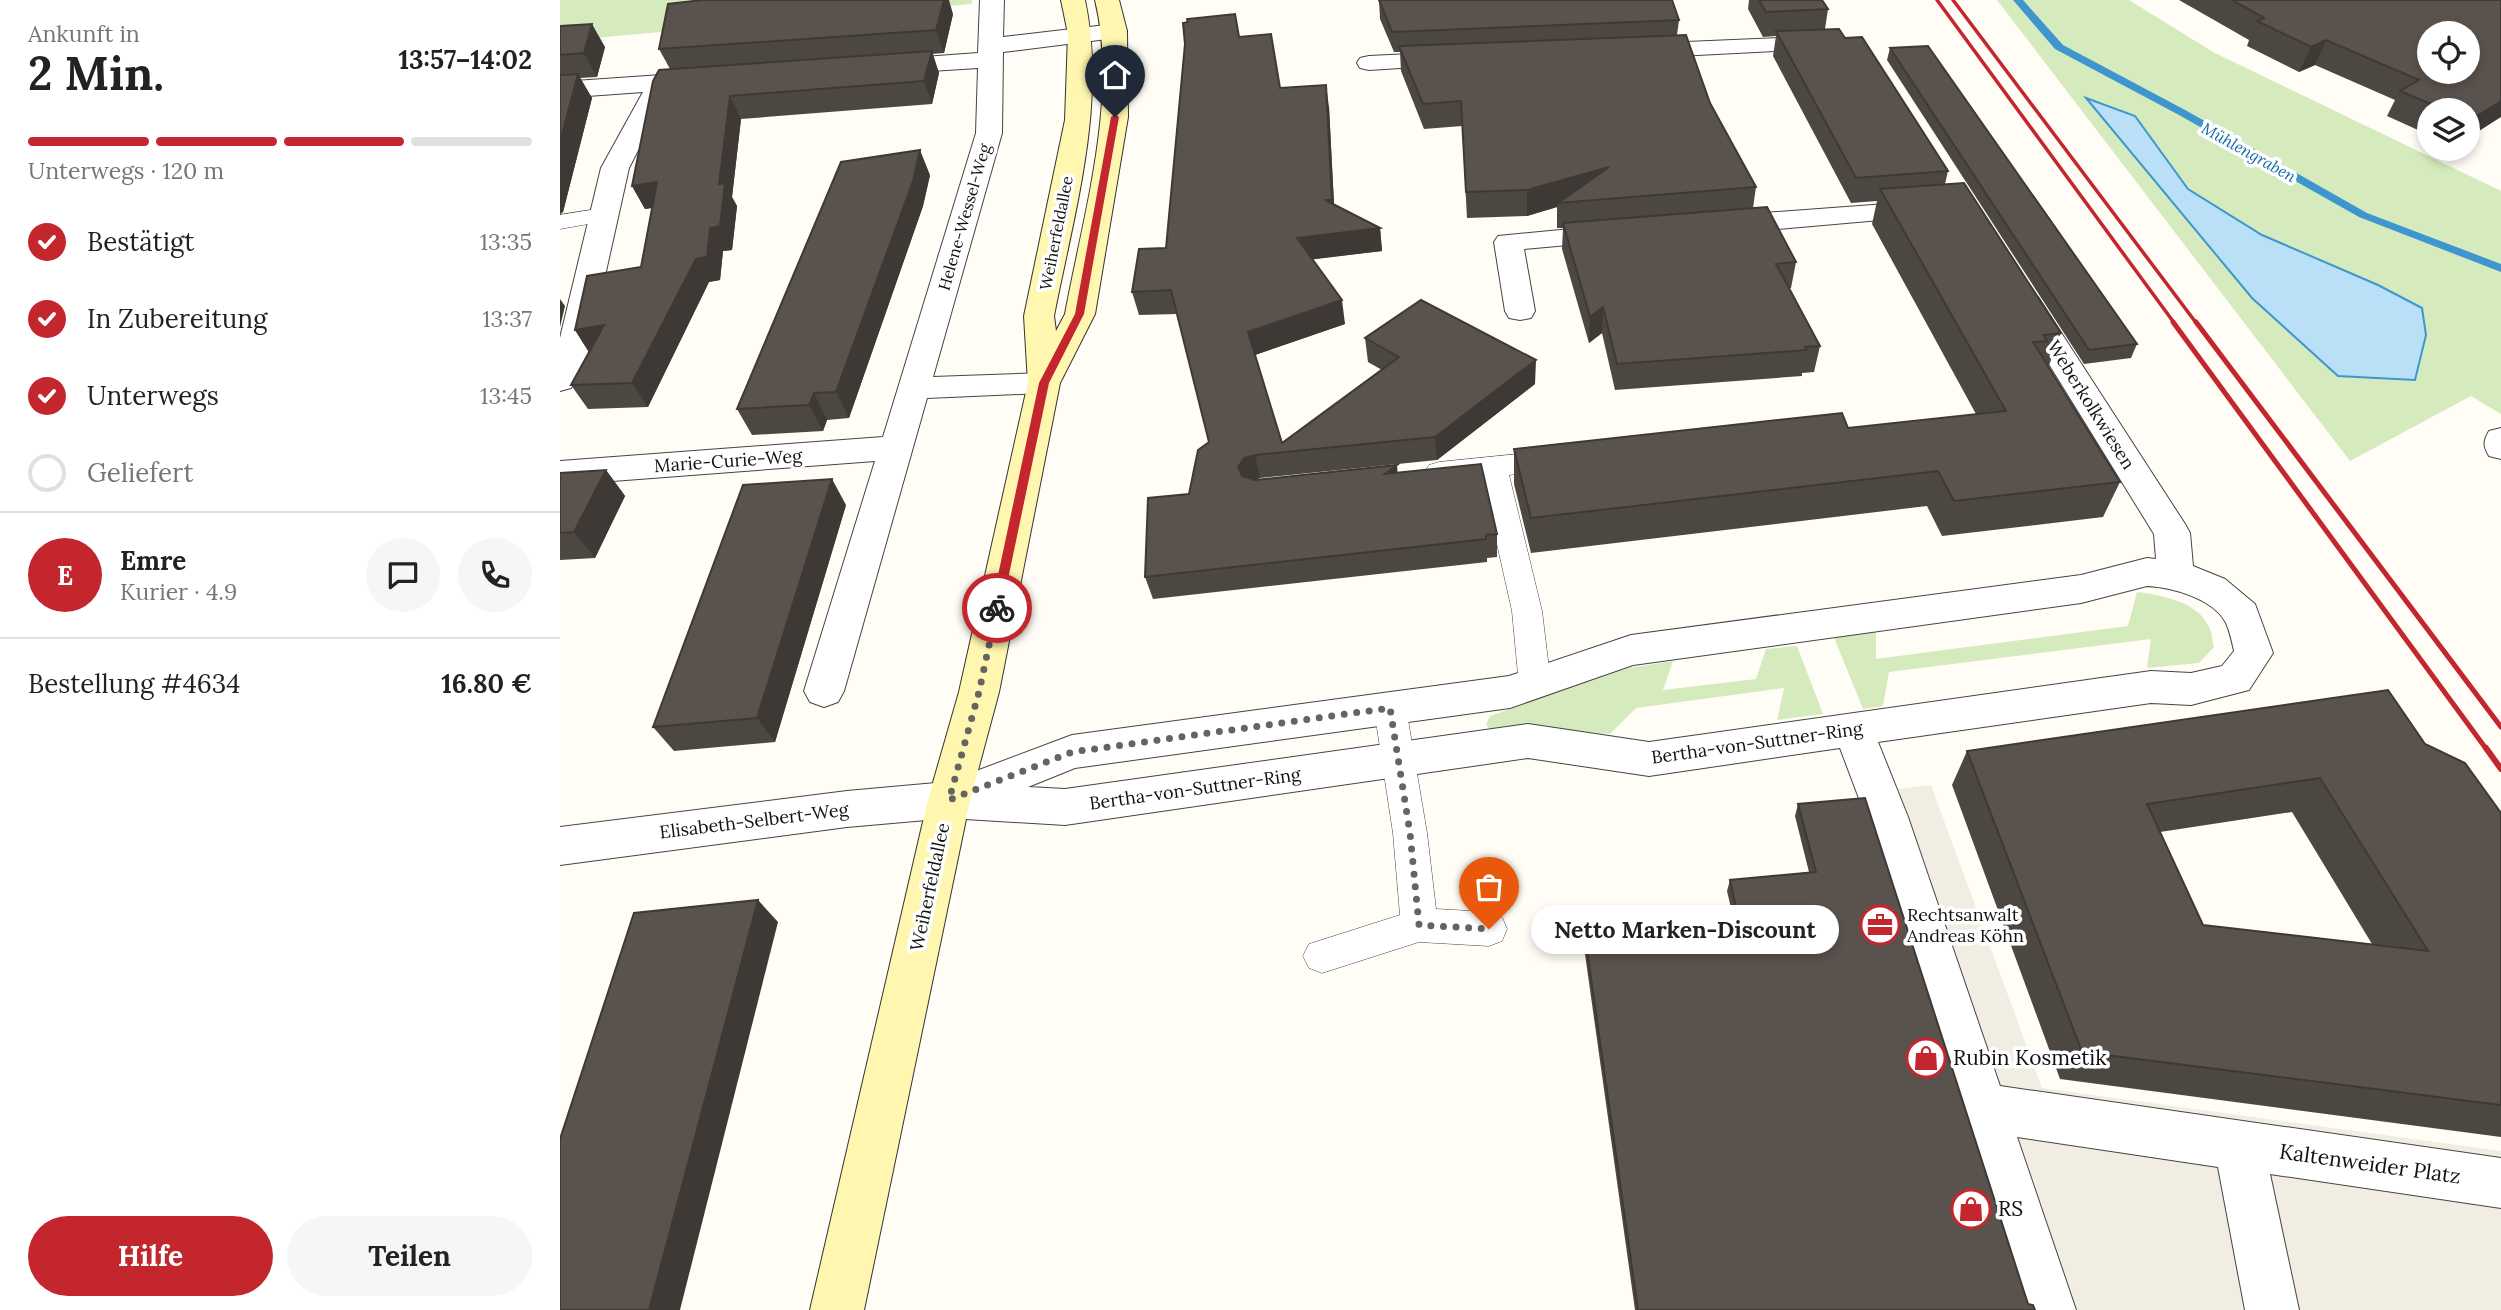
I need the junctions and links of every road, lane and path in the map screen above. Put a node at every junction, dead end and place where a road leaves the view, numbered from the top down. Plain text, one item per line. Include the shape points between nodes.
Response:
1 (992, 0) edge
2 (1073, 0) edge
3 (1107, 0) edge
4 (1115, 31) junction
5 (1080, 34) junction
6 (1846, 42) edge
7 (1615, 52) edge
8 (991, 53) junction
9 (1478, 58) edge
10 (1369, 63) dead end
11 (853, 69) edge
12 (729, 78) edge
13 (660, 83) junction
14 (560, 90) edge
15 (1951, 208) edge
16 (603, 215) junction
17 (560, 222) edge
18 (1690, 228) edge
19 (1637, 232) edge
20 (2009, 276) edge
21 (1520, 311) dead end
22 (560, 381) edge
23 (1044, 383) junction
24 (914, 388) junction
25 (2501, 439) edge
26 (896, 448) junction
27 (2501, 448) edge
28 (1587, 457) edge
29 (1493, 467) junction
30 (560, 473) edge
31 (1411, 475) edge
32 (2176, 574) junction
33 (1535, 685) junction
34 (824, 691) dead end
35 (1390, 708) junction
36 (1853, 730) junction
37 (1398, 760) junction
38 (949, 800) junction
39 (560, 845) edge
40 (1419, 925) junction
41 (1489, 929) dead end
42 (1322, 956) dead end
43 (1983, 1108) junction
44 (2239, 1145) junction
45 (2501, 1183) edge
46 (837, 1310) edge
47 (2049, 1310) edge
48 (2272, 1310) edge

1 - 8 street, Helene-Wessel-Weg
2 - 5 main road, Weiherfeldallee
3 - 4 main road, Weiherfeldallee
4 - 5 street
4 - 23 main road, Weiherfeldallee via 1115,117 1080,314
5 - 8 street
5 - 23 main road, Weiherfeldallee via 1079,120 1039,316
6 - 7 street
8 - 11 street
8 - 24 street, Helene-Wessel-Weg via 989,133
9 - 10 street
12 - 13 street
13 - 14 street
13 - 16 street via 615,168
15 - 18 street
16 - 17 lane
16 - 22 street via 569,366
19 - 21 street via 1508,242
20 - 32 street, Weberkolkwiesen via 2172,533
23 - 24 street
23 - 38 main road, Weiherfeldallee via 979,692
24 - 26 street, Helene-Wessel-Weg
25 - 27 street
26 - 30 street, Marie-Curie-Weg
26 - 34 street, Helene-Wessel-Weg
28 - 29 lane
29 - 31 lane
29 - 33 lane via 1527,611
32 - 33 street, Bertha-von-Suttner-Ring via 2147,572 2081,589 1631,650
32 - 36 street, Bertha-von-Suttner-Ring via 2212,589 2242,614 2254,653 2235,679 2191,689 2151,687
33 - 35 street, Bertha-von-Suttner-Ring
35 - 37 lane
35 - 38 street, Bertha-von-Suttner-Ring via 1072,752
36 - 37 street, Bertha-von-Suttner-Ring via 1649,759 1528,741
36 - 43 street via 1883,806
37 - 38 street, Bertha-von-Suttner-Ring via 1065,807
37 - 40 lane
38 - 39 street, Elisabeth-Selbert-Weg
38 - 46 main road, Weiherfeldallee
40 - 41 lane
40 - 42 lane
43 - 44 street, Kaltenweider Platz
43 - 47 street
44 - 45 street, Kaltenweider Platz
44 - 48 street

